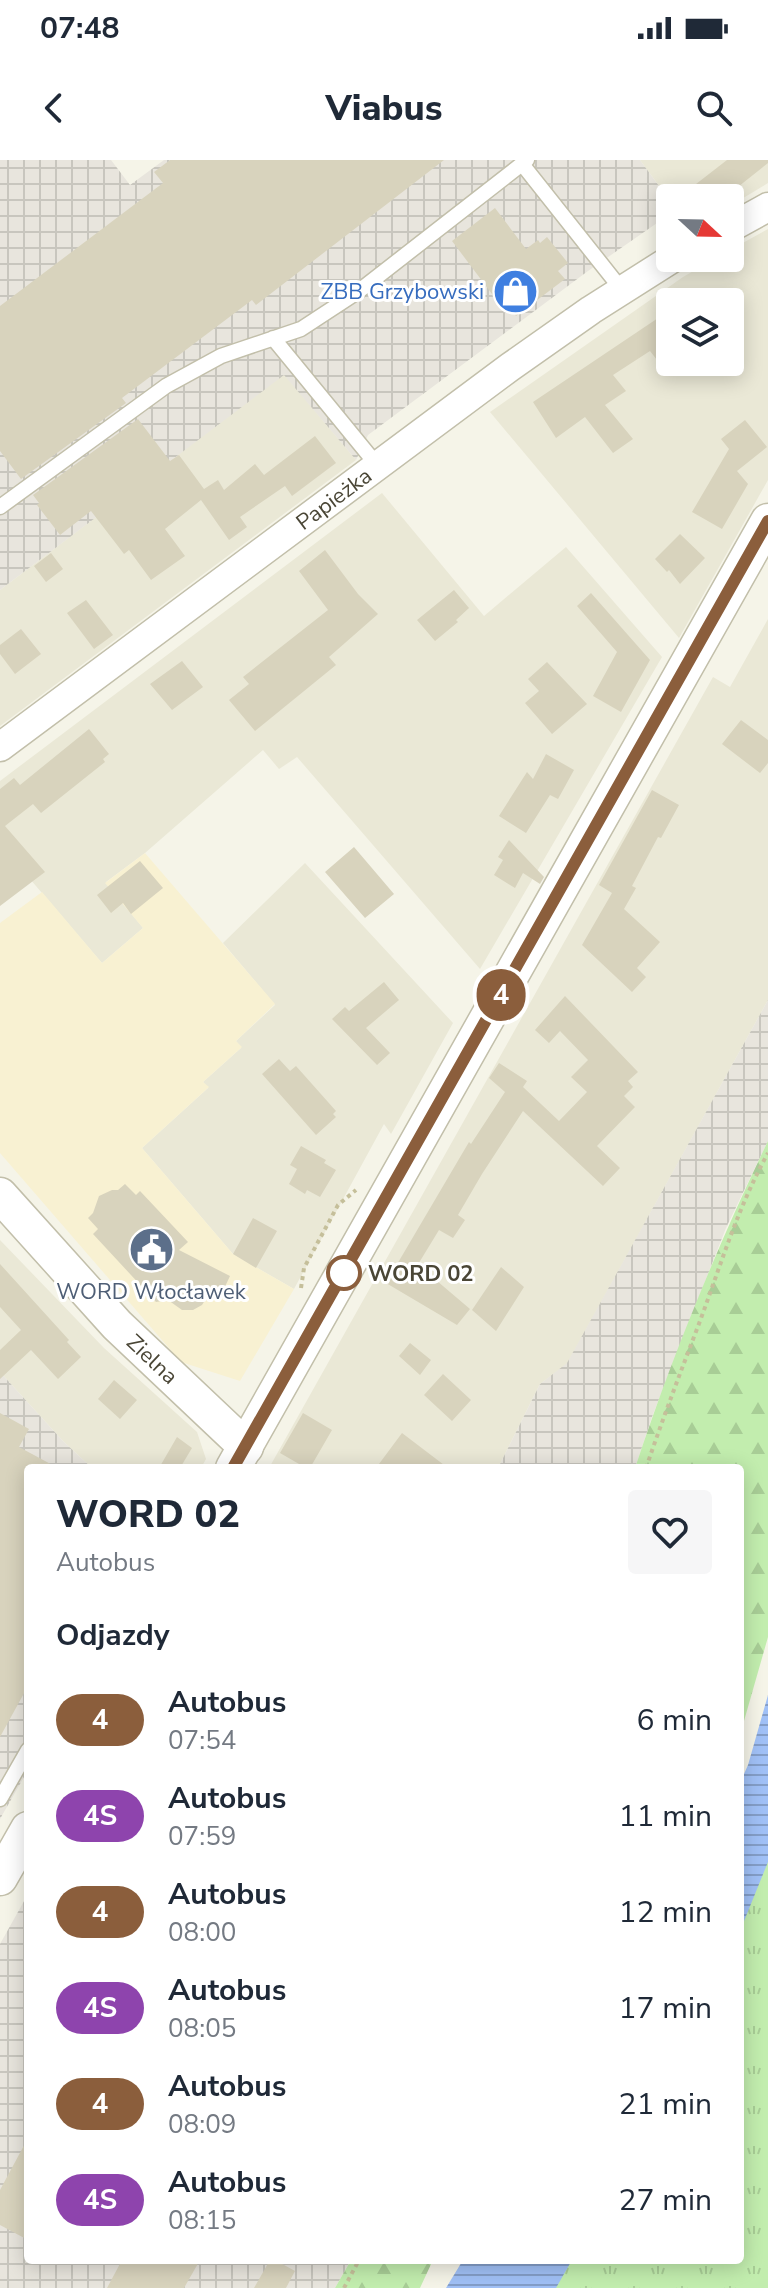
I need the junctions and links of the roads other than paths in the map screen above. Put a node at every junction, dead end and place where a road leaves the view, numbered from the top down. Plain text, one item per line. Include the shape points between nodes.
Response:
1 (525, 162) edge
2 (768, 207) edge
3 (744, 220) edge
4 (656, 269) edge
5 (622, 290) junction
6 (273, 338) junction
7 (377, 465) junction
8 (0, 507) edge
9 (768, 521) edge
10 (0, 747) edge
11 (0, 1195) edge
12 (240, 1457) edge
13 (24, 1757) edge
14 (0, 1799) edge
15 (24, 1836) edge
16 (0, 1878) edge

1 - 5 lane
1 - 6 lane via 359,291 301,329
2 - 3 street
4 - 5 street, Papieżka
5 - 7 street, Papieżka
6 - 7 lane
6 - 8 lane via 221,356 166,386
7 - 10 street, Papieżka
9 - 12 street
11 - 12 street, Zielna
13 - 14 lane
15 - 16 street

